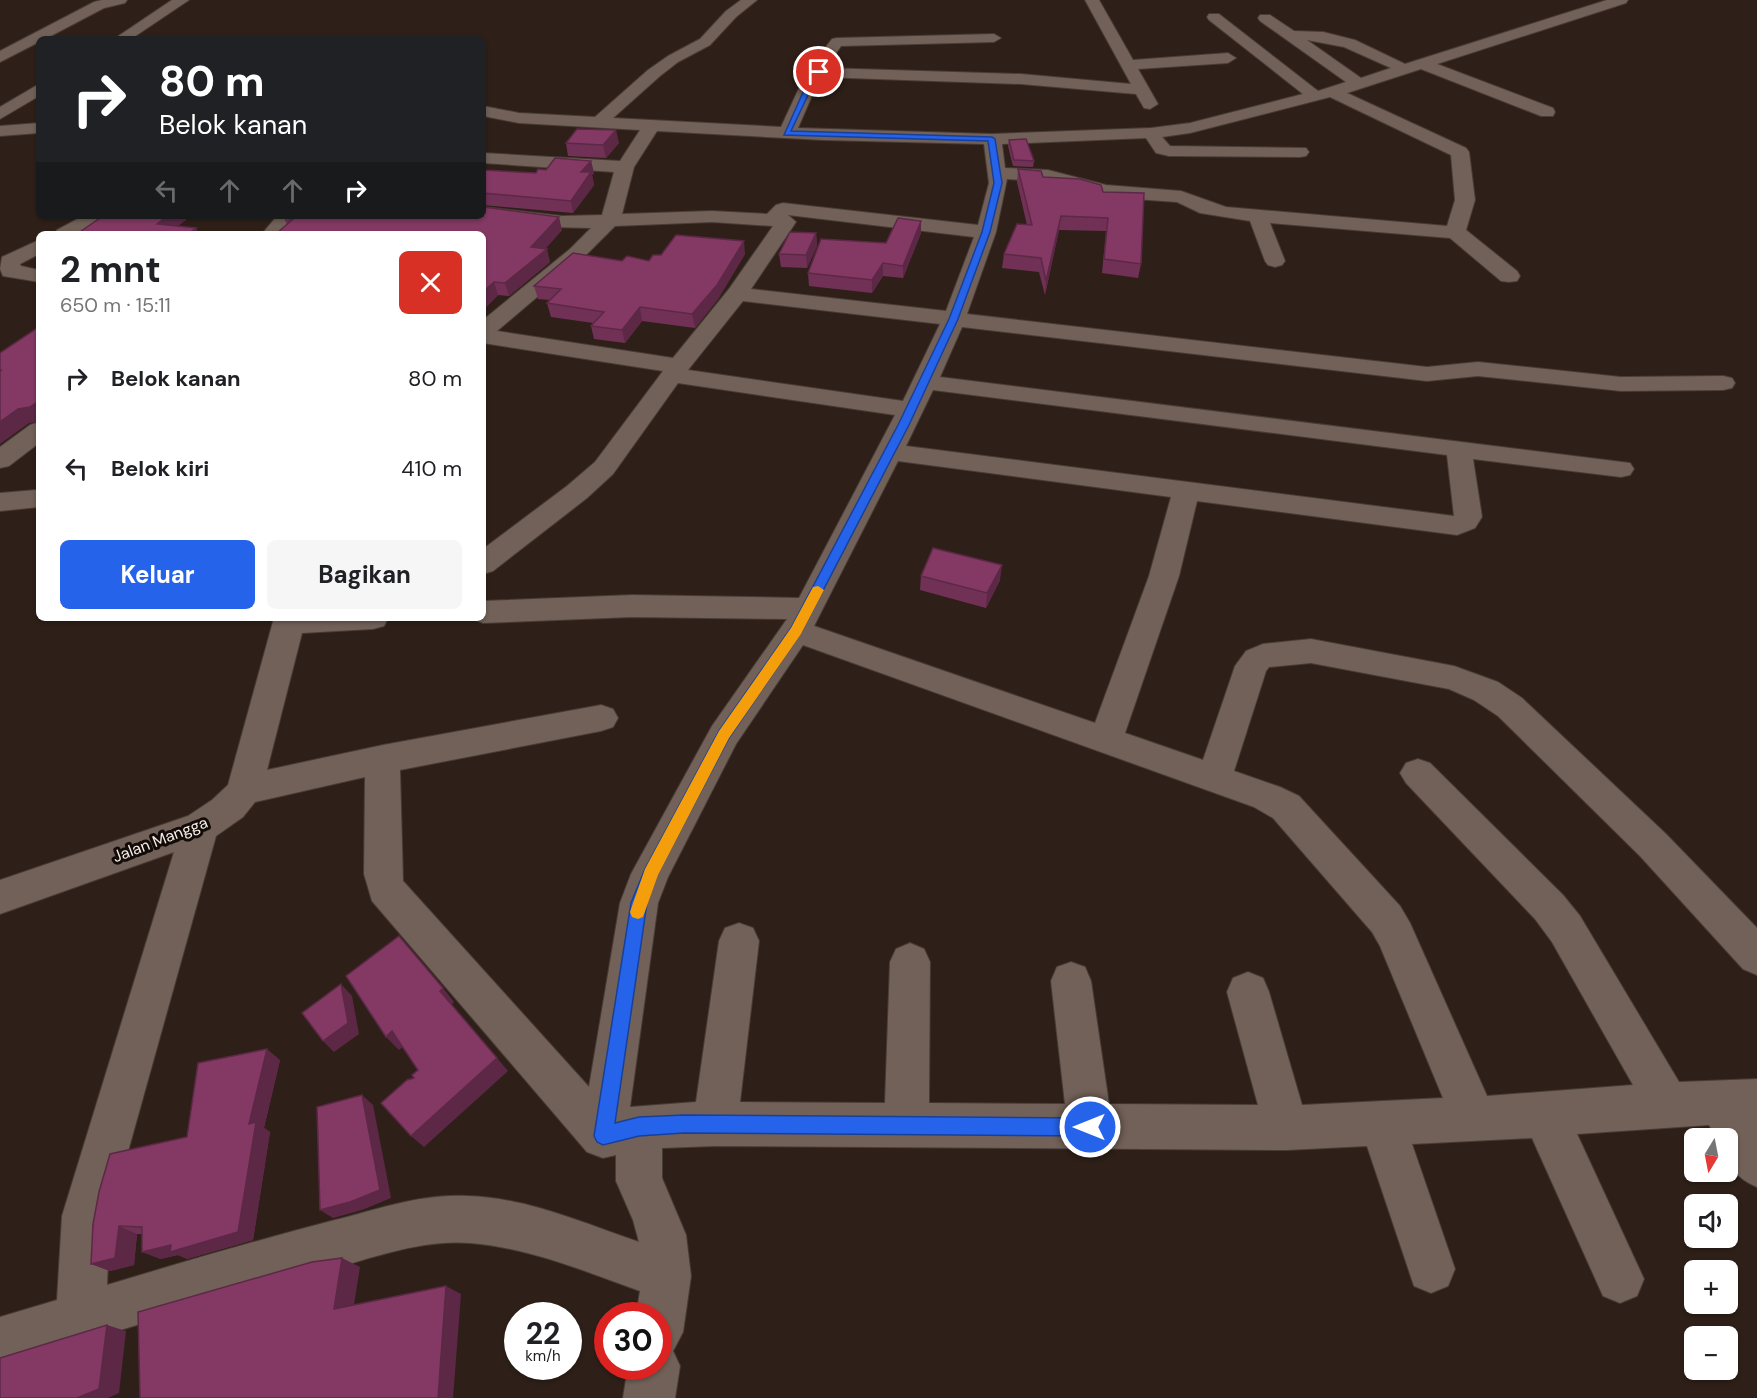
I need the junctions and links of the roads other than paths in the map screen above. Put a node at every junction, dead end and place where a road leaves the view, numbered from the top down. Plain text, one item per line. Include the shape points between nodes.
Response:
1 (120, 0) edge
2 (750, 0) edge
3 (1092, 0) edge
4 (1621, 0) edge
5 (178, 1) edge
6 (1214, 18) dead end
7 (1265, 18) dead end
8 (1291, 35) junction
9 (40, 36) edge
10 (126, 36) edge
11 (36, 38) edge
12 (994, 38) dead end
13 (1153, 48) dead end
14 (0, 57) edge
15 (1228, 57) dead end
16 (1124, 58) junction
17 (1421, 63) junction
18 (1404, 69) junction
19 (816, 72) junction
20 (1358, 83) junction
21 (1141, 90) junction
22 (36, 91) edge
23 (1323, 94) junction
24 (486, 112) edge
25 (1547, 112) dead end
26 (0, 114) edge
27 (598, 123) junction
28 (651, 126) junction
29 (36, 128) edge
30 (0, 131) edge
31 (1159, 132) junction
32 (787, 133) junction
33 (992, 139) junction
34 (1300, 152) dead end
35 (486, 158) edge
36 (625, 167) junction
37 (998, 173) junction
38 (486, 213) edge
39 (1258, 217) junction
40 (92, 219) edge
41 (285, 219) edge
42 (611, 219) junction
43 (772, 220) junction
44 (70, 231) edge
45 (275, 231) edge
46 (986, 232) junction
47 (1455, 232) junction
48 (36, 248) edge
49 (1275, 261) dead end
50 (36, 275) edge
51 (1509, 276) dead end
52 (737, 294) junction
53 (954, 319) junction
54 (486, 329) edge
55 (486, 337) edge
56 (676, 371) junction
57 (925, 381) junction
58 (1723, 382) dead end
59 (910, 410) junction
60 (36, 432) edge
61 (1459, 449) junction
62 (889, 452) junction
63 (0, 460) edge
64 (1621, 469) dead end
65 (1186, 492) junction
66 (36, 499) dead end
67 (0, 502) edge
68 (486, 562) edge
69 (486, 612) edge
70 (802, 620) junction
71 (288, 621) edge
72 (601, 718) dead end
73 (1106, 740) junction
74 (383, 759) junction
75 (1418, 773) dead end
76 (1214, 779) junction
77 (244, 790) junction
78 (200, 827) junction
79 (0, 897) edge
80 (739, 941) dead end
81 (1757, 956) edge
82 (910, 962) dead end
83 (1071, 981) dead end
84 (1248, 992) dead end
85 (1739, 1101) edge
86 (1668, 1104) junction
87 (1545, 1115) junction
88 (1474, 1119) junction
89 (1382, 1123) junction
90 (715, 1124) junction
91 (906, 1125) junction
92 (1090, 1127) junction
93 (1287, 1128) junction
94 (621, 1131) junction
95 (1757, 1164) edge
96 (1431, 1269) dead end
97 (667, 1275) junction
98 (1620, 1279) dead end
99 (663, 1302) edge
100 (81, 1317) junction
101 (0, 1342) edge
102 (652, 1380) edge
103 (649, 1398) edge

1 - 9 street via 99,5
2 - 27 street via 705,42 654,73
3 - 16 street
4 - 17 street
5 - 10 street
6 - 23 street
7 - 8 street
8 - 18 street via 1341,39
8 - 20 street
11 - 14 street
12 - 19 street via 837,42
13 - 16 street
15 - 16 street
16 - 21 street
17 - 18 street
17 - 25 street
18 - 20 street
19 - 21 street via 1029,80
19 - 32 street
20 - 23 street
21 - 31 street
22 - 26 street
23 - 31 street
23 - 47 street via 1460,152 1465,200
24 - 27 street via 519,118
27 - 28 street
28 - 32 street
28 - 36 street
29 - 30 street
31 - 33 street
31 - 34 street via 1162,148 1169,151
32 - 33 street
33 - 37 street
35 - 36 street
36 - 42 street
37 - 39 street via 1048,176 1106,191 1181,197 1213,211
37 - 46 street
38 - 42 street via 577,221
39 - 47 street
39 - 49 street
40 - 44 street
41 - 45 street
42 - 43 street via 668,216
42 - 54 street via 577,253
43 - 46 street via 783,209
43 - 52 street via 786,222
46 - 53 street
47 - 51 street
48 - 50 street via 9,261 11,271
52 - 53 street
52 - 56 street
53 - 57 street
53 - 58 street via 1427,374 1478,369 1621,384
55 - 56 street
56 - 59 street
56 - 68 street via 604,468
57 - 59 street
57 - 61 street
59 - 62 street
60 - 63 street
61 - 64 street
61 - 65 street via 1468,517 1457,526
62 - 65 street
62 - 70 street
65 - 73 street via 1164,576
66 - 67 street
69 - 70 street via 632,606
70 - 73 street
70 - 94 street via 724,735 644,888 636,922
71 - 77 street, Jalan Mangga
72 - 74 street
73 - 76 street
74 - 77 street
74 - 94 street via 386,889
75 - 86 street via 1566,929
76 - 81 street via 1251,666 1263,656 1311,651 1466,682 1510,707 1676,868
76 - 88 street via 1286,807 1386,920 1402,948
77 - 78 street, Jalan Mangga via 237,802
78 - 79 street, Jalan Mangga
78 - 100 street via 86,1216
80 - 90 street
82 - 91 street
83 - 92 street
84 - 93 street
85 - 86 street
85 - 95 street
86 - 87 street
87 - 88 street
87 - 98 street
88 - 89 street
89 - 93 street
89 - 96 street
90 - 91 street
90 - 94 street
91 - 92 street
92 - 93 street
94 - 97 street via 655,1213
97 - 99 street
97 - 100 street via 536,1230 467,1219 415,1223 247,1267
100 - 101 street
102 - 103 street

